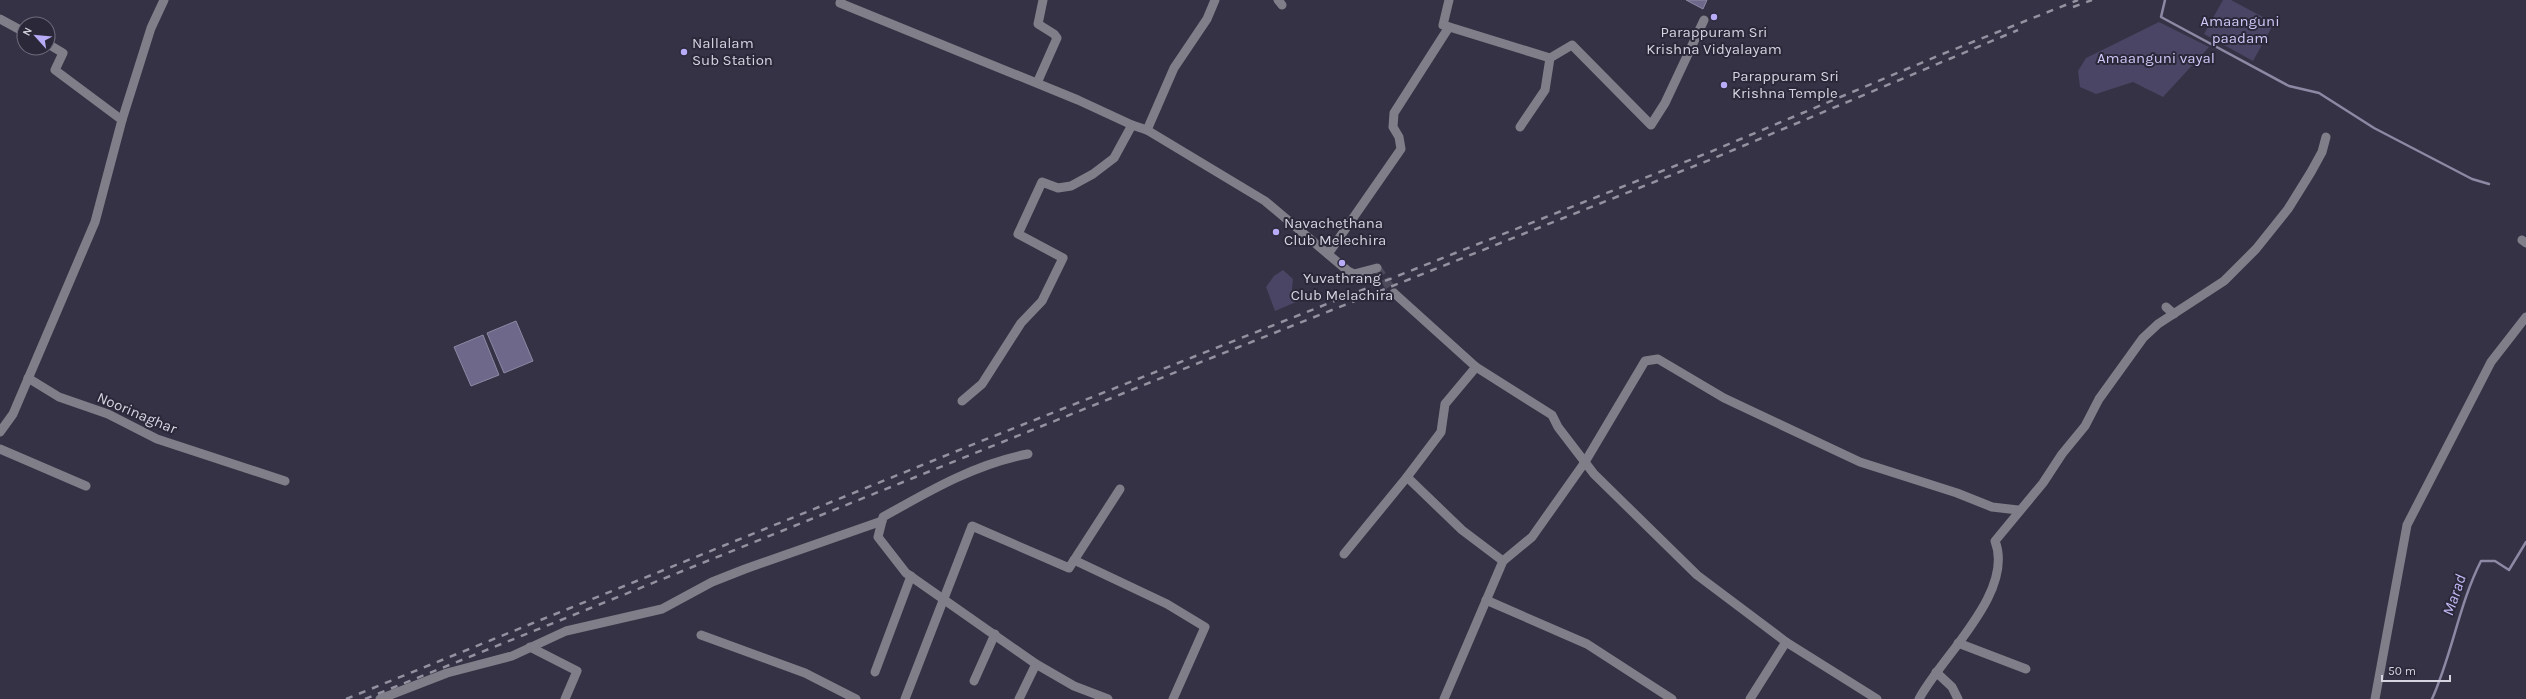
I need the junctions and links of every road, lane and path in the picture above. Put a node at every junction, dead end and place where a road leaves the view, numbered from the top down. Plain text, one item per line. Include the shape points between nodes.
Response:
1 (164, 0) edge
2 (841, 0) edge
3 (1044, 0) edge
4 (1215, 0) edge
5 (1449, 0) edge
6 (0, 19) edge
7 (1704, 20) dead end
8 (1449, 27) junction
9 (16, 28) edge
10 (56, 49) edge
11 (1550, 58) junction
12 (1037, 83) junction
13 (122, 120) junction
14 (1132, 125) junction
15 (1520, 127) dead end
16 (1148, 130) junction
17 (2326, 137) dead end
18 (1328, 254) junction
19 (1377, 268) dead end
20 (1394, 293) tunnel mouth
21 (2166, 307) dead end
22 (2174, 314) junction
23 (2526, 317) edge
24 (1476, 367) junction
25 (28, 378) junction
26 (962, 401) dead end
27 (0, 432) edge
28 (0, 449) edge
29 (1028, 454) dead end
30 (1585, 462) junction
31 (1407, 477) junction
32 (285, 481) dead end
33 (86, 486) dead end
34 (1120, 489) dead end
35 (2018, 510) junction
36 (882, 521) junction
37 (1344, 554) dead end
38 (1074, 560) junction
39 (1503, 561) junction
40 (911, 576) junction
41 (943, 598) junction
42 (1486, 600) junction
43 (995, 634) junction
44 (701, 635) dead end
45 (1786, 642) junction
46 (1958, 643) junction
47 (530, 647) junction
48 (1036, 664) junction
49 (2026, 669) dead end
50 (875, 672) dead end
51 (1936, 672) junction
52 (974, 681) dead end
53 (380, 699) edge
54 (565, 699) edge
55 (856, 699) edge
56 (905, 699) edge
57 (1018, 699) edge
58 (1108, 699) edge
59 (1173, 699) edge
60 (1444, 699) edge
61 (1672, 699) edge
62 (1750, 699) edge
63 (1877, 699) edge
64 (1919, 699) edge
65 (1958, 699) edge
66 (2375, 699) edge

1 - 13 street via 151,28
2 - 12 street via 840,3
3 - 12 street via 1038,24 1057,38
4 - 16 street via 1207,19 1174,68
5 - 8 street via 1442,25
6 - 9 street
7 - 11 street via 1665,103 1651,125 1572,44
8 - 11 street
8 - 18 street via 1394,113 1393,127 1400,138 1400,149
10 - 13 street via 63,53 55,70
11 - 15 street via 1545,90
12 - 14 street
13 - 25 street via 95,222
14 - 16 street
14 - 26 street via 1114,158 1093,174 1071,186 1058,188 1042,182 1018,234 1063,258 1042,300 1021,322 982,384
16 - 18 street via 1264,201
17 - 22 street via 2322,152 2288,209 2256,249 2224,281
18 - 19 street via 1354,274
20 - 24 street
21 - 22 street
22 - 35 street via 2143,338 2099,399 2085,426 2043,483
23 - 66 street via 2491,362 2407,525
24 - 30 street via 1552,415
24 - 31 street via 1445,404 1441,432
25 - 27 street via 13,414
25 - 32 street, Noorinaghar via 59,397 108,414 157,439
28 - 33 street
29 - 36 street via 971,470 883,517
30 - 35 street via 1645,361 1658,359 1724,398 1860,462 1992,507
30 - 39 street via 1532,537
30 - 45 street via 1697,576
31 - 37 street
31 - 39 street via 1462,530
34 - 38 street
35 - 46 street via 1995,540 1999,568 1994,586 1977,617
36 - 40 street via 878,537
36 - 47 street via 712,582 662,609 566,631
38 - 41 street via 1069,568 972,526
38 - 59 street via 1167,604 1205,627
39 - 42 street
40 - 41 street
40 - 50 street
41 - 43 street
41 - 56 street
42 - 60 street
42 - 61 street via 1587,644
43 - 48 street
43 - 52 street
44 - 55 street via 805,673
45 - 62 street
45 - 63 street
46 - 49 street
46 - 51 street
47 - 53 street via 512,656 448,673
47 - 54 street via 576,671
48 - 57 street
48 - 58 street via 1074,686
51 - 64 street
51 - 65 street via 1952,687

